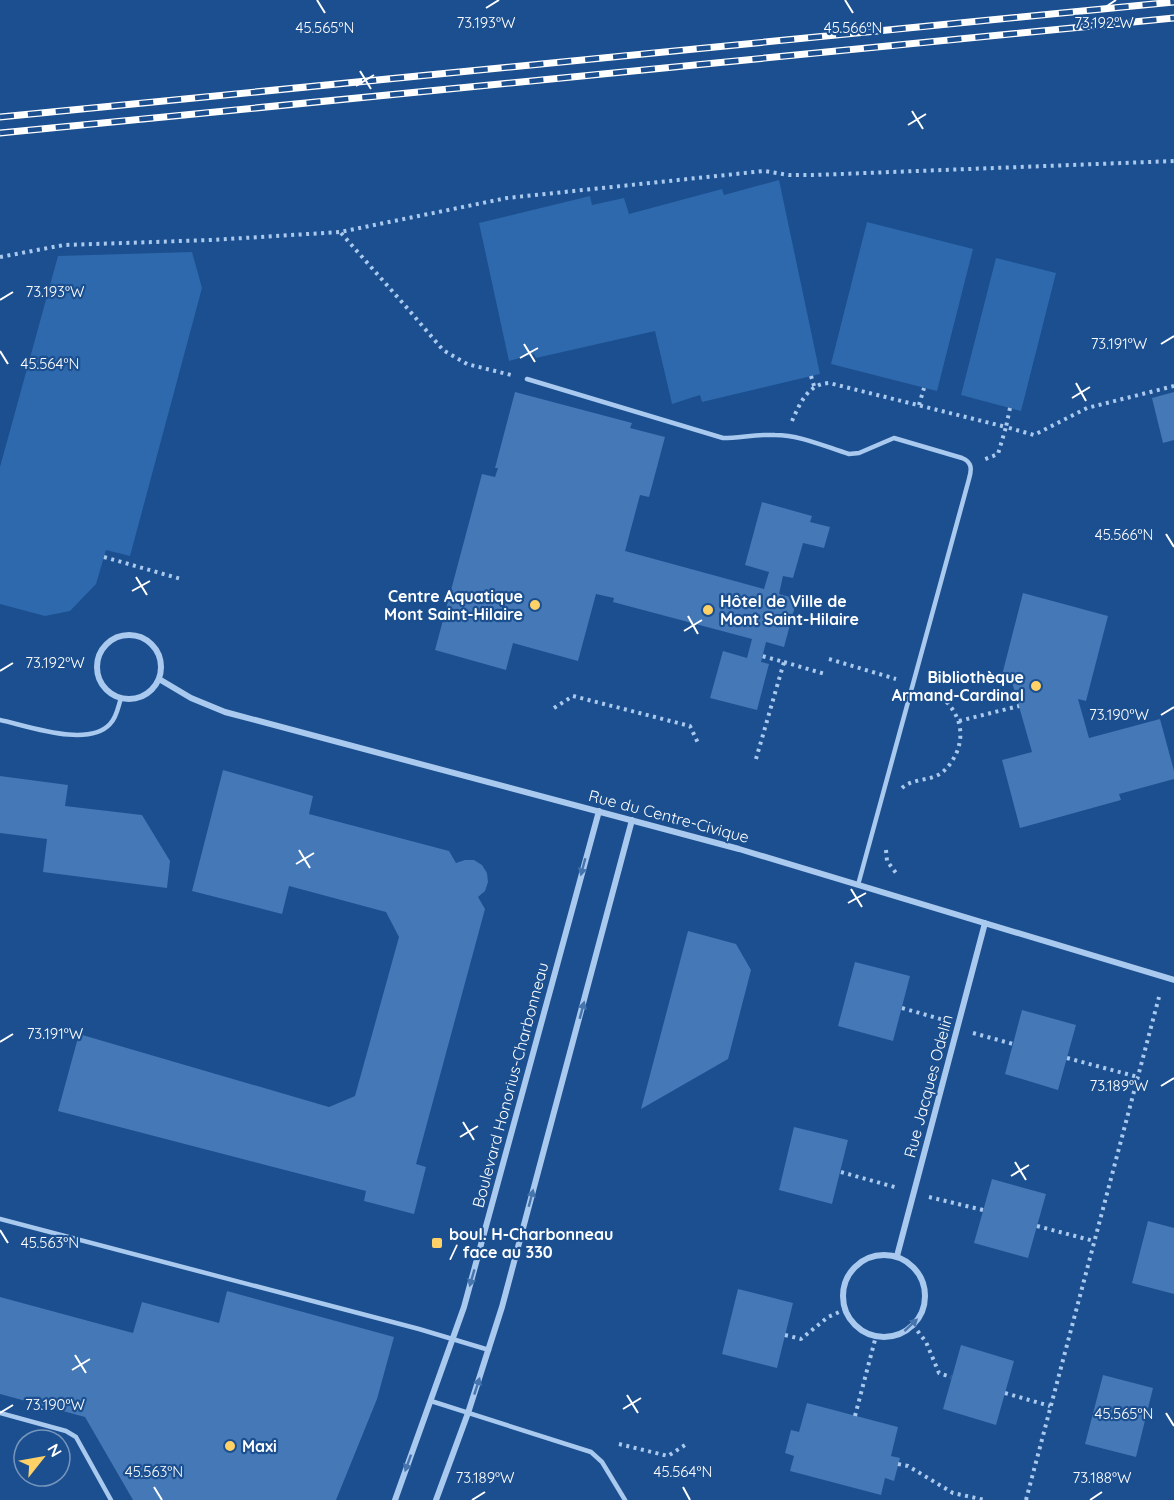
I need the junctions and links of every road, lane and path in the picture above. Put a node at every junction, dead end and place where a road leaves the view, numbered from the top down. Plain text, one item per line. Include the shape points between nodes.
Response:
1 (1174, 161) edge
2 (340, 232) junction
3 (0, 257) edge
4 (811, 376) dead end
5 (527, 379) joint
6 (814, 386) junction
7 (1174, 386) edge
8 (924, 388) dead end
9 (919, 405) junction
10 (1010, 408) dead end
11 (796, 413) dead end
12 (1006, 427) junction
13 (998, 454) dead end
14 (104, 557) dead end
15 (181, 579) dead end
16 (762, 656) dead end
17 (829, 659) dead end
18 (784, 662) junction
19 (825, 674) dead end
20 (159, 679) junction
21 (896, 679) dead end
22 (932, 690) dead end
23 (121, 698) junction
24 (1019, 706) dead end
25 (554, 708) dead end
26 (0, 720) edge
27 (959, 722) junction
28 (698, 743) dead end
29 (756, 759) dead end
30 (901, 790) dead end
31 (599, 811) junction
32 (632, 820) junction
33 (886, 846) dead end
34 (896, 873) dead end
35 (858, 885) junction
36 (985, 923) junction
37 (1174, 980) edge
38 (1159, 997) dead end
39 (902, 1008) dead end
40 (936, 1018) dead end
41 (976, 1034) dead end
42 (1013, 1044) dead end
43 (1067, 1058) dead end
44 (1138, 1077) junction
45 (841, 1172) dead end
46 (891, 1186) dead end
47 (933, 1198) dead end
48 (983, 1210) dead end
49 (0, 1219) edge
50 (1037, 1226) dead end
51 (1094, 1241) junction
52 (897, 1256) junction
53 (846, 1309) junction
54 (913, 1325) junction
55 (785, 1335) dead end
56 (876, 1336) junction
57 (453, 1340) junction
58 (489, 1350) junction
59 (951, 1377) dead end
60 (1005, 1393) dead end
61 (431, 1401) junction
62 (1050, 1406) junction
63 (0, 1413) edge
64 (468, 1413) junction
65 (855, 1416) dead end
66 (619, 1444) dead end
67 (686, 1444) dead end
68 (898, 1464) dead end
69 (111, 1500) edge
70 (394, 1500) edge
71 (436, 1500) edge
72 (625, 1500) edge
73 (985, 1500) edge
74 (1026, 1500) edge

1 - 2 path via 815,175 764,171 507,198
2 - 3 path via 63,245
2 - 5 path via 443,350 467,364
4 - 6 path
5 - 35 lane via 723,438 776,434 859,453 894,438 968,462 971,473
6 - 9 path via 829,383
6 - 11 path
7 - 12 path via 1087,408 1034,435
8 - 9 path
9 - 12 path
10 - 12 path
12 - 13 path
14 - 15 path
16 - 18 path
17 - 21 path
18 - 19 path
18 - 29 path
20 - 23 street via 146,695
20 - 23 street via 160,658 156,649 139,636 118,637 102,651 98,671 107,690
20 - 31 street, Rue du Centre-Civique via 225,712
22 - 27 path via 947,702
23 - 26 lane via 111,723 92,735
24 - 27 path
25 - 28 path via 573,696 690,726
27 - 30 path via 960,743 950,765 940,774 907,784
31 - 32 street, Rue du Centre-Civique
31 -> 57 street, Boulevard Honorius-Charbonneau
32 - 35 street, Rue du Centre-Civique
58 -> 32 street
33 - 34 path via 887,861
35 - 36 street, Rue du Centre-Civique
36 - 37 street, Rue du Centre-Civique
36 - 52 street, Rue Jacques Odelin
38 - 44 path
39 - 40 path
41 - 42 path
43 - 44 path
44 - 51 path
45 - 46 path
47 - 48 path
49 - 57 lane
50 - 51 path
51 - 62 path
52 - 53 street via 871,1256 851,1271 844,1287
52 - 54 street via 919,1273 924,1285 923,1311
53 - 55 path via 828,1317 801,1339
53 - 56 street via 859,1328
56 -> 54 street via 894,1336
54 - 59 path via 926,1342 939,1373
56 - 65 path
57 - 58 lane
57 - 61 street, Boulevard Honorius-Charbonneau
64 -> 58 street
60 - 62 path
61 - 64 lane
61 -> 70 street, Boulevard Honorius-Charbonneau
62 - 74 path
63 - 69 lane via 76,1437
64 - 71 street
64 - 72 lane via 591,1452 602,1462
66 - 67 path via 668,1456
68 - 73 path via 953,1493

